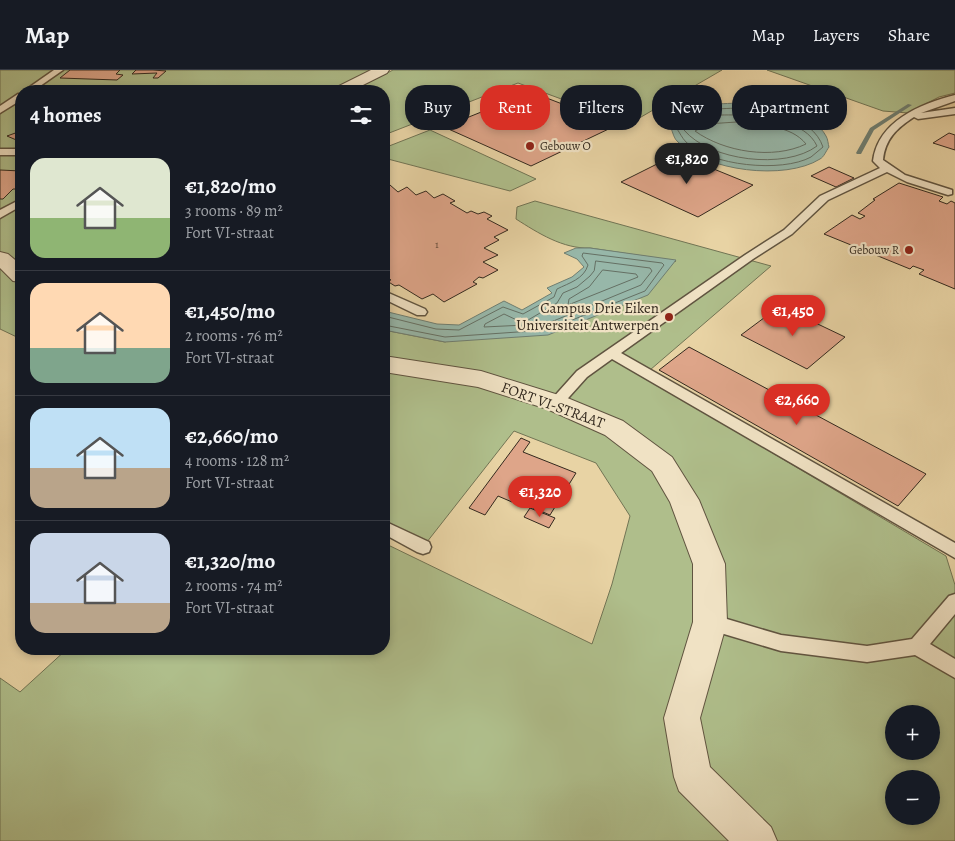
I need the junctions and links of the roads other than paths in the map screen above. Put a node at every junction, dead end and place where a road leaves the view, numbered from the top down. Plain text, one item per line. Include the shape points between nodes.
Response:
1 (59, 70) edge
2 (382, 70) edge
3 (37, 85) edge
4 (352, 85) edge
5 (955, 98) edge
6 (15, 100) edge
7 (0, 110) edge
8 (955, 111) edge
9 (909, 118) junction
10 (0, 152) edge
11 (15, 152) edge
12 (886, 169) junction
13 (948, 192) dead end
14 (15, 206) edge
15 (0, 215) edge
16 (15, 252) edge
17 (1, 258) edge
18 (15, 271) edge
19 (390, 298) edge
20 (421, 312) dead end
21 (612, 353) junction
22 (390, 365) edge
23 (556, 403) junction
24 (390, 530) edge
25 (423, 548) dead end
26 (955, 551) edge
27 (955, 601) edge
28 (710, 622) junction
29 (917, 646) junction
30 (955, 669) edge
31 (757, 841) edge

1 - 3 lane
2 - 4 street
5 - 9 lane via 938,102
6 - 7 lane
8 - 9 lane
9 - 12 lane via 889,132 879,147 878,161
10 - 11 lane
12 - 13 lane
12 - 21 lane via 824,198 788,232
14 - 15 lane
16 - 17 street
17 - 18 street
19 - 20 lane
21 - 23 lane via 582,374
21 - 26 lane
22 - 23 street, FORT VI-STRAAT via 481,379
23 - 28 street, FORT VI-STRAAT via 614,428 662,464 684,500 709,564
24 - 25 lane
27 - 29 lane
28 - 29 lane via 781,643 867,654
28 - 31 street, FORT VI-STRAAT via 682,718 693,777
29 - 30 lane

